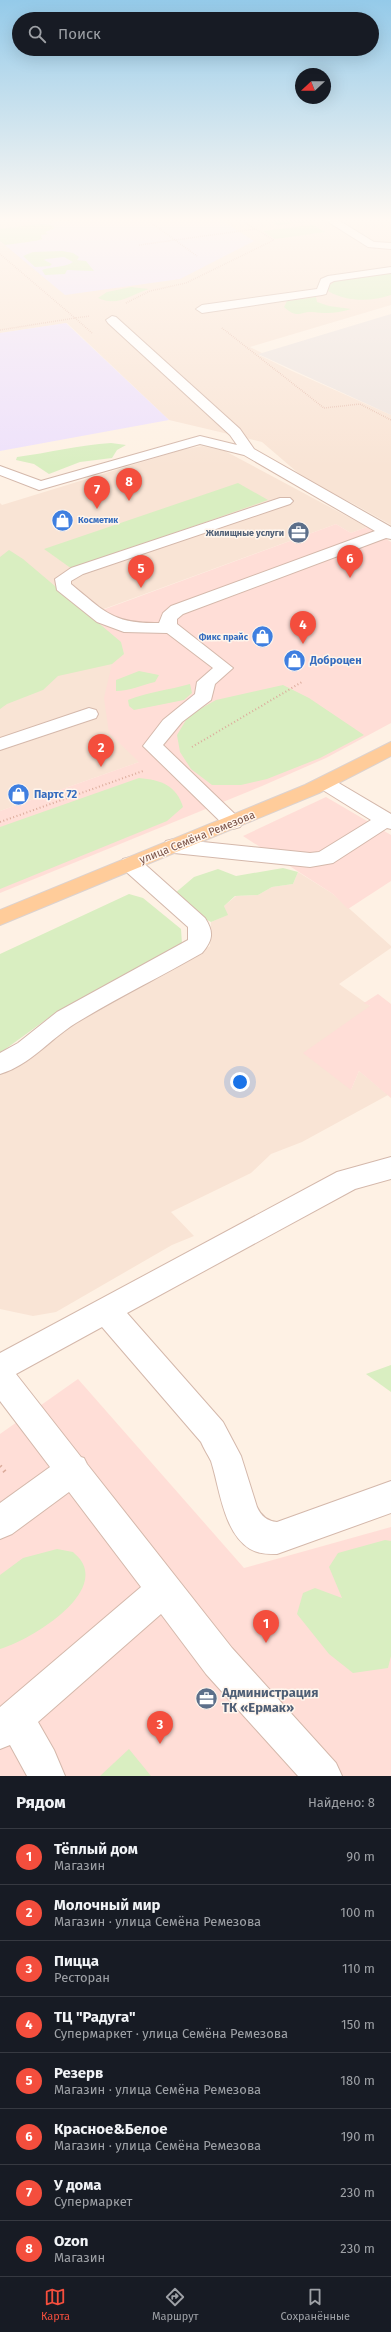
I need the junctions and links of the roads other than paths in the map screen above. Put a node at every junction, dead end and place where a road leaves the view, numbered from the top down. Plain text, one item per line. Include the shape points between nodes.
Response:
1 (263, 301) edge
2 (202, 310) dead end
3 (112, 320) dead end
4 (249, 452) junction
5 (0, 470) edge
6 (285, 501) dead end
7 (389, 533) edge
8 (170, 628) junction
9 (89, 714) dead end
10 (0, 744) edge
11 (391, 748) edge
12 (325, 783) junction
13 (389, 821) edge
14 (233, 823) junction
15 (174, 846) junction
16 (131, 864) junction
17 (0, 918) edge
18 (0, 1065) edge
19 (391, 1168) edge
20 (106, 1310) junction
21 (0, 1368) edge
22 (0, 1377) edge
23 (73, 1469) junction
24 (391, 1497) edge
25 (0, 1523) edge
26 (163, 1590) junction
27 (8, 1724) edge
28 (46, 1776) edge
29 (323, 1776) edge

1 - 2 street
3 - 4 street via 236,432
4 - 5 street via 200,440 39,486 30,480
4 - 7 street
6 - 8 street via 77,570 63,578 63,586 111,623 131,627
7 - 8 street via 177,610 167,622
8 - 14 street via 224,668 206,682 204,696 180,712 161,731 153,746
9 - 10 street
11 - 12 main road, улица Семёна Ремезова
12 - 13 street
12 - 14 main road, улица Семёна Ремезова
13 - 15 street via 325,858 310,860
14 - 15 main road, улица Семёна Ремезова
15 - 16 main road, улица Семёна Ремезова
16 - 17 main road, улица Семёна Ремезова
16 - 18 street via 197,923 202,932 200,940 194,948 66,1018 27,1049
19 - 20 street via 347,1180
20 - 21 street
20 - 24 street via 212,1432 225,1456 248,1525 262,1537 277,1538
22 - 23 street
23 - 25 street
23 - 26 street
26 - 27 street
26 - 29 street via 219,1661
27 - 28 street via 41,1763

